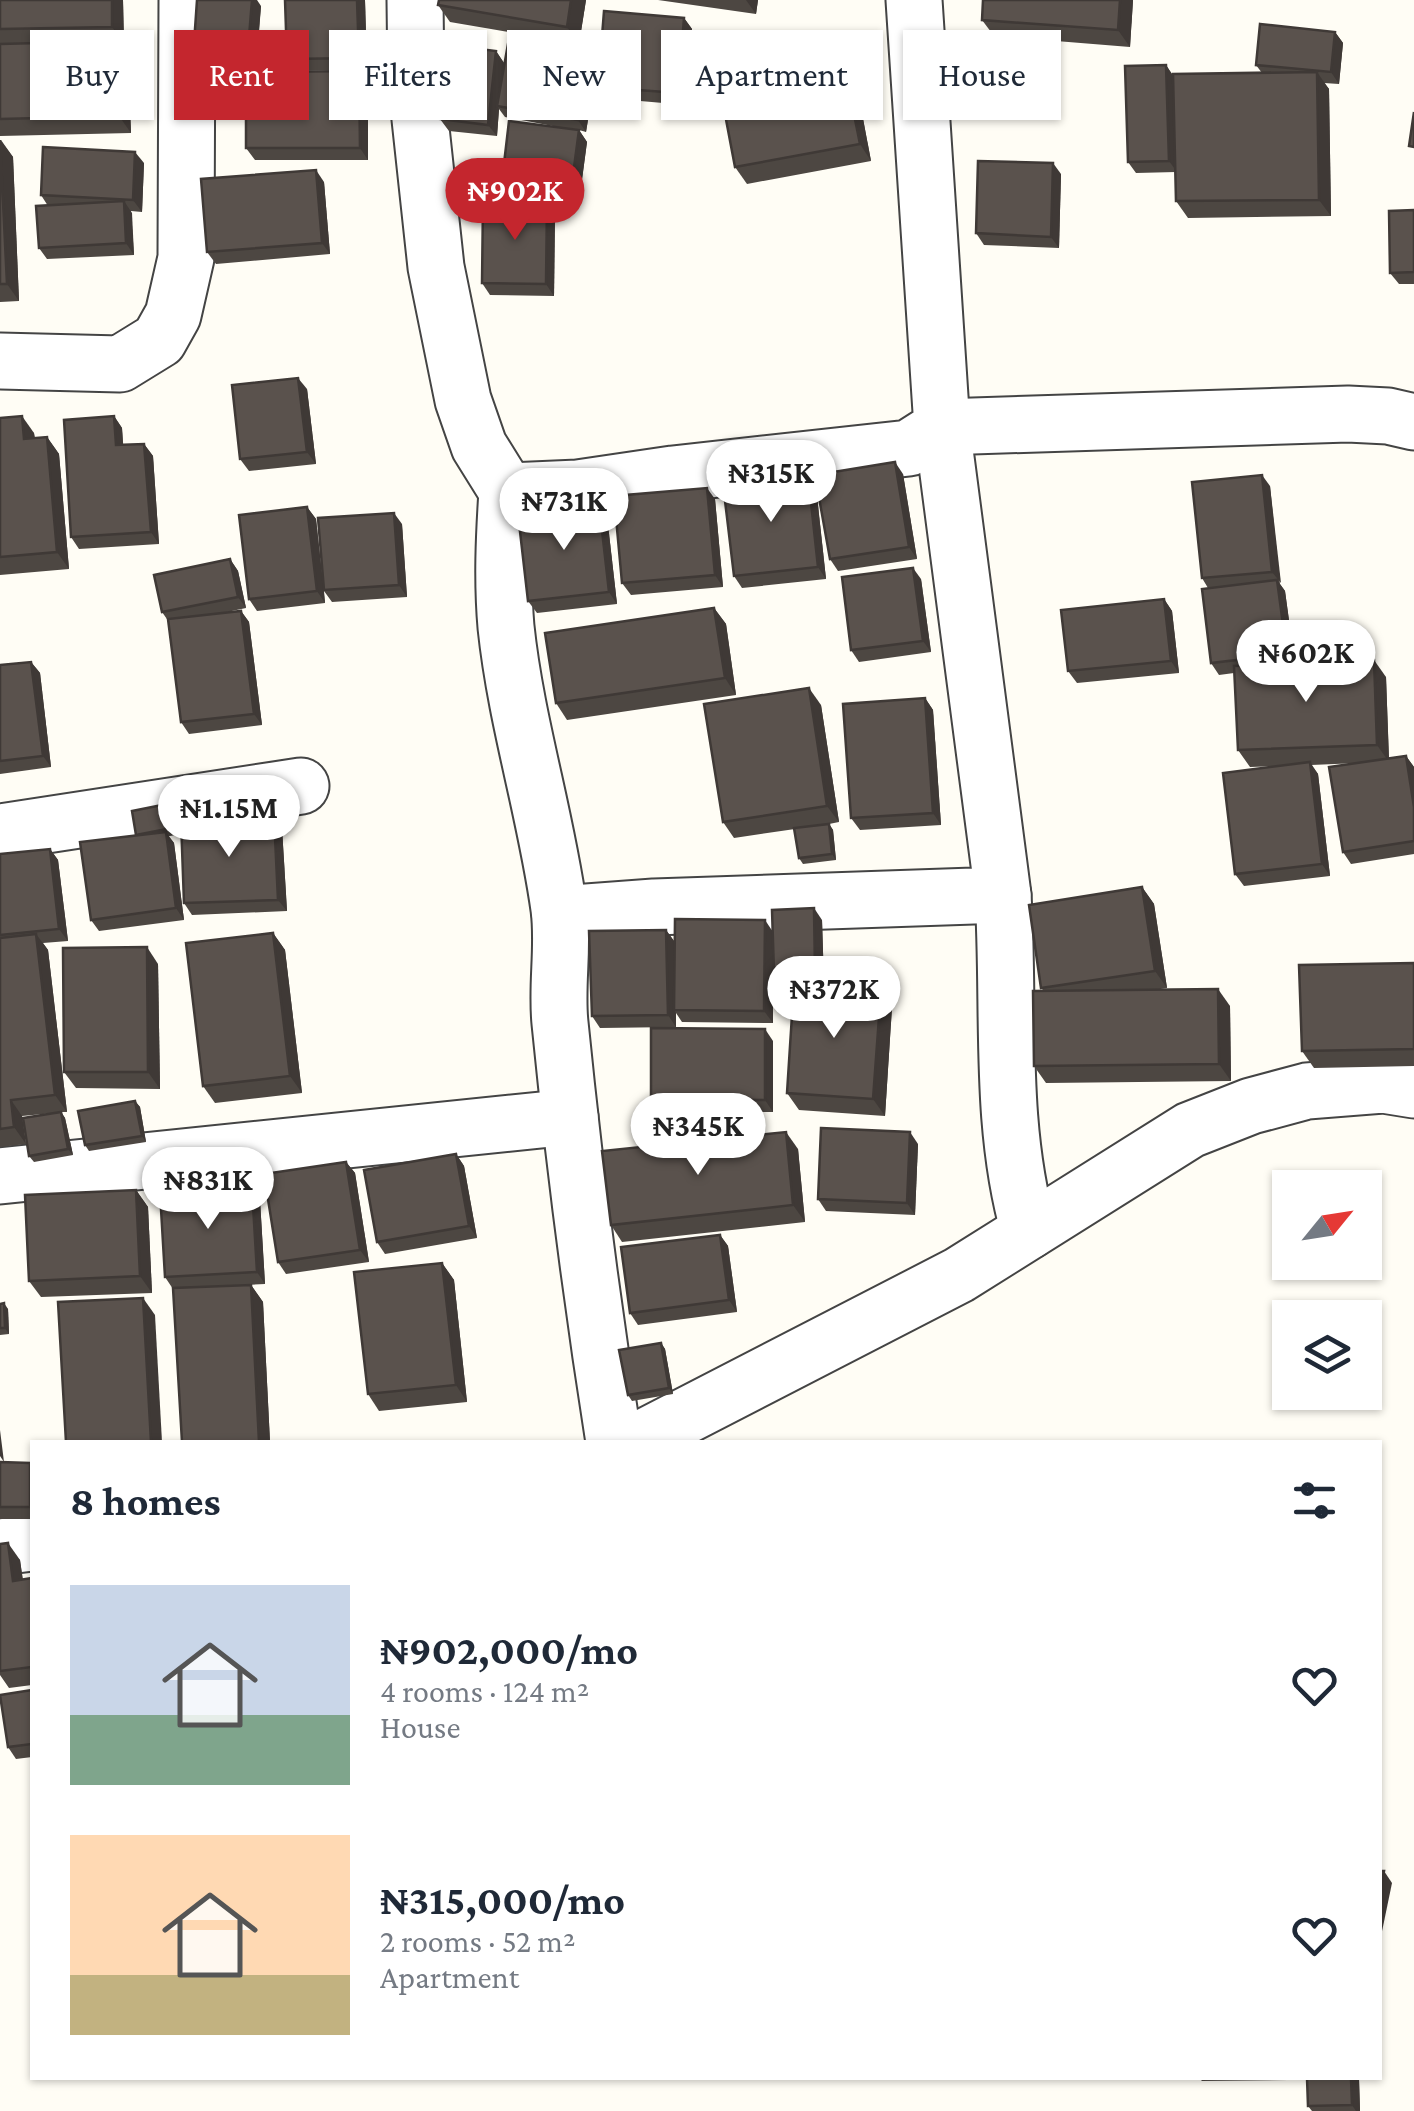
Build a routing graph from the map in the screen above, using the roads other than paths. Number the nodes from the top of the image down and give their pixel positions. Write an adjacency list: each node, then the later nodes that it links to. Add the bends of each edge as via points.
1 (188, 0): 4 (street, via 186,258 160,340 120,364)
2 (415, 0): 7 (street, via 416,82 436,267 463,400)
3 (914, 0): 6 (street)
4 (0, 361)
5 (1414, 422): 6 (street, via 1348,414)
6 (942, 427): 7 (street, via 908,448); 10 (street)
7 (507, 491): 11 (street, via 506,628)
8 (302, 786): 9 (street)
9 (0, 832)
10 (1003, 895): 11 (street); 15 (street, via 1012,1151)
11 (560, 914): 13 (street, via 559,1017)
12 (1414, 1090): 15 (street, via 1383,1084 1308,1090 1223,1116)
13 (570, 1117): 14 (street); 16 (street)
14 (0, 1176)
15 (1029, 1231): 17 (street, via 958,1276)
16 (614, 1440)
17 (639, 1440)
18 (30, 1543): 19 (street)
19 (0, 1547)

